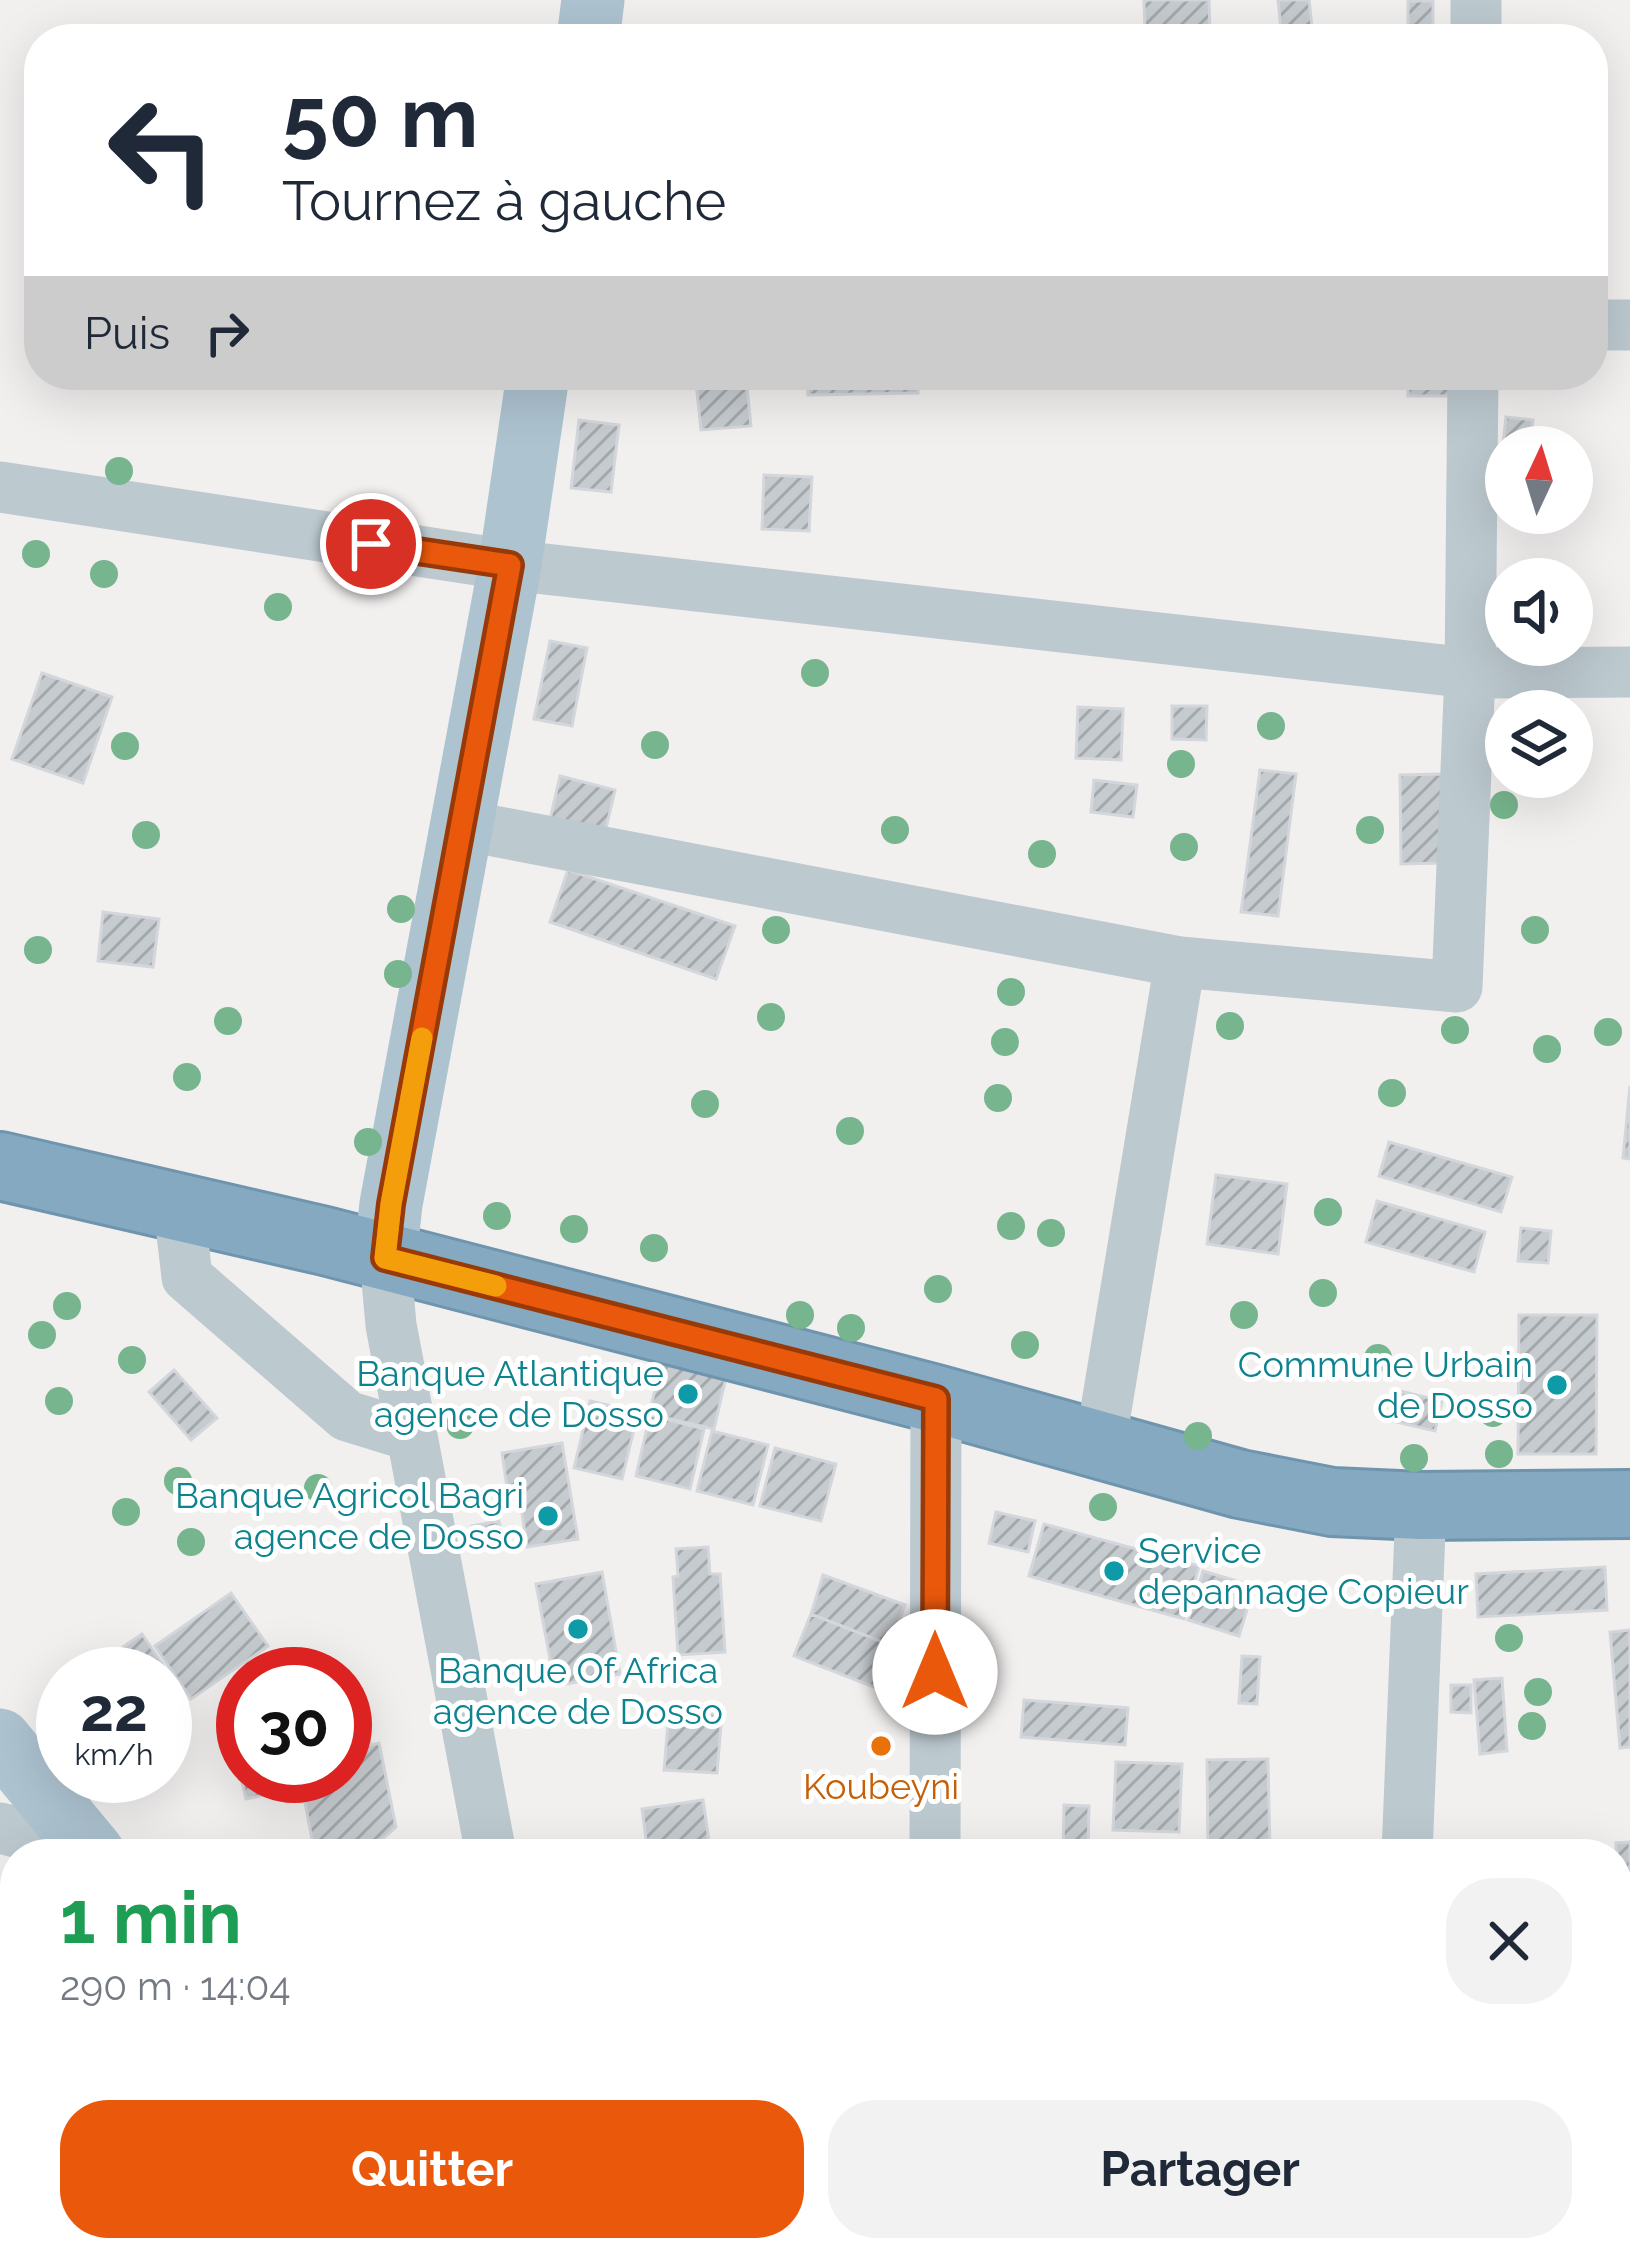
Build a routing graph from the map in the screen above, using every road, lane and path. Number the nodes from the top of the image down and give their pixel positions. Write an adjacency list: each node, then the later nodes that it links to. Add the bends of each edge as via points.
1 (536, 390): 4 (main road)
2 (1473, 390): 6 (street)
3 (0, 487): 4 (street)
4 (510, 565): 6 (street); 7 (main road)
5 (1630, 672): 6 (street)
6 (1470, 673): 8 (street, via 1457,987)
7 (461, 825): 8 (street); 11 (main road)
8 (1180, 962): 14 (street)
9 (0, 1166): 10 (highway)
10 (179, 1207): 11 (highway); 13 (street, via 187,1277 347,1416)
11 (385, 1258): 12 (highway); 13 (street)
12 (936, 1399): 14 (highway); 22 (street)
13 (412, 1436): 21 (street)
14 (1100, 1446): 16 (highway, via 1332,1502)
15 (1630, 1504): 16 (highway)
16 (1421, 1506): 23 (street)
17 (0, 1740): 20 (main road)
18 (0, 1828): 19 (street)
19 (41, 1839)
20 (81, 1839)
21 (488, 1839)
22 (935, 1839)
23 (1408, 1839)

